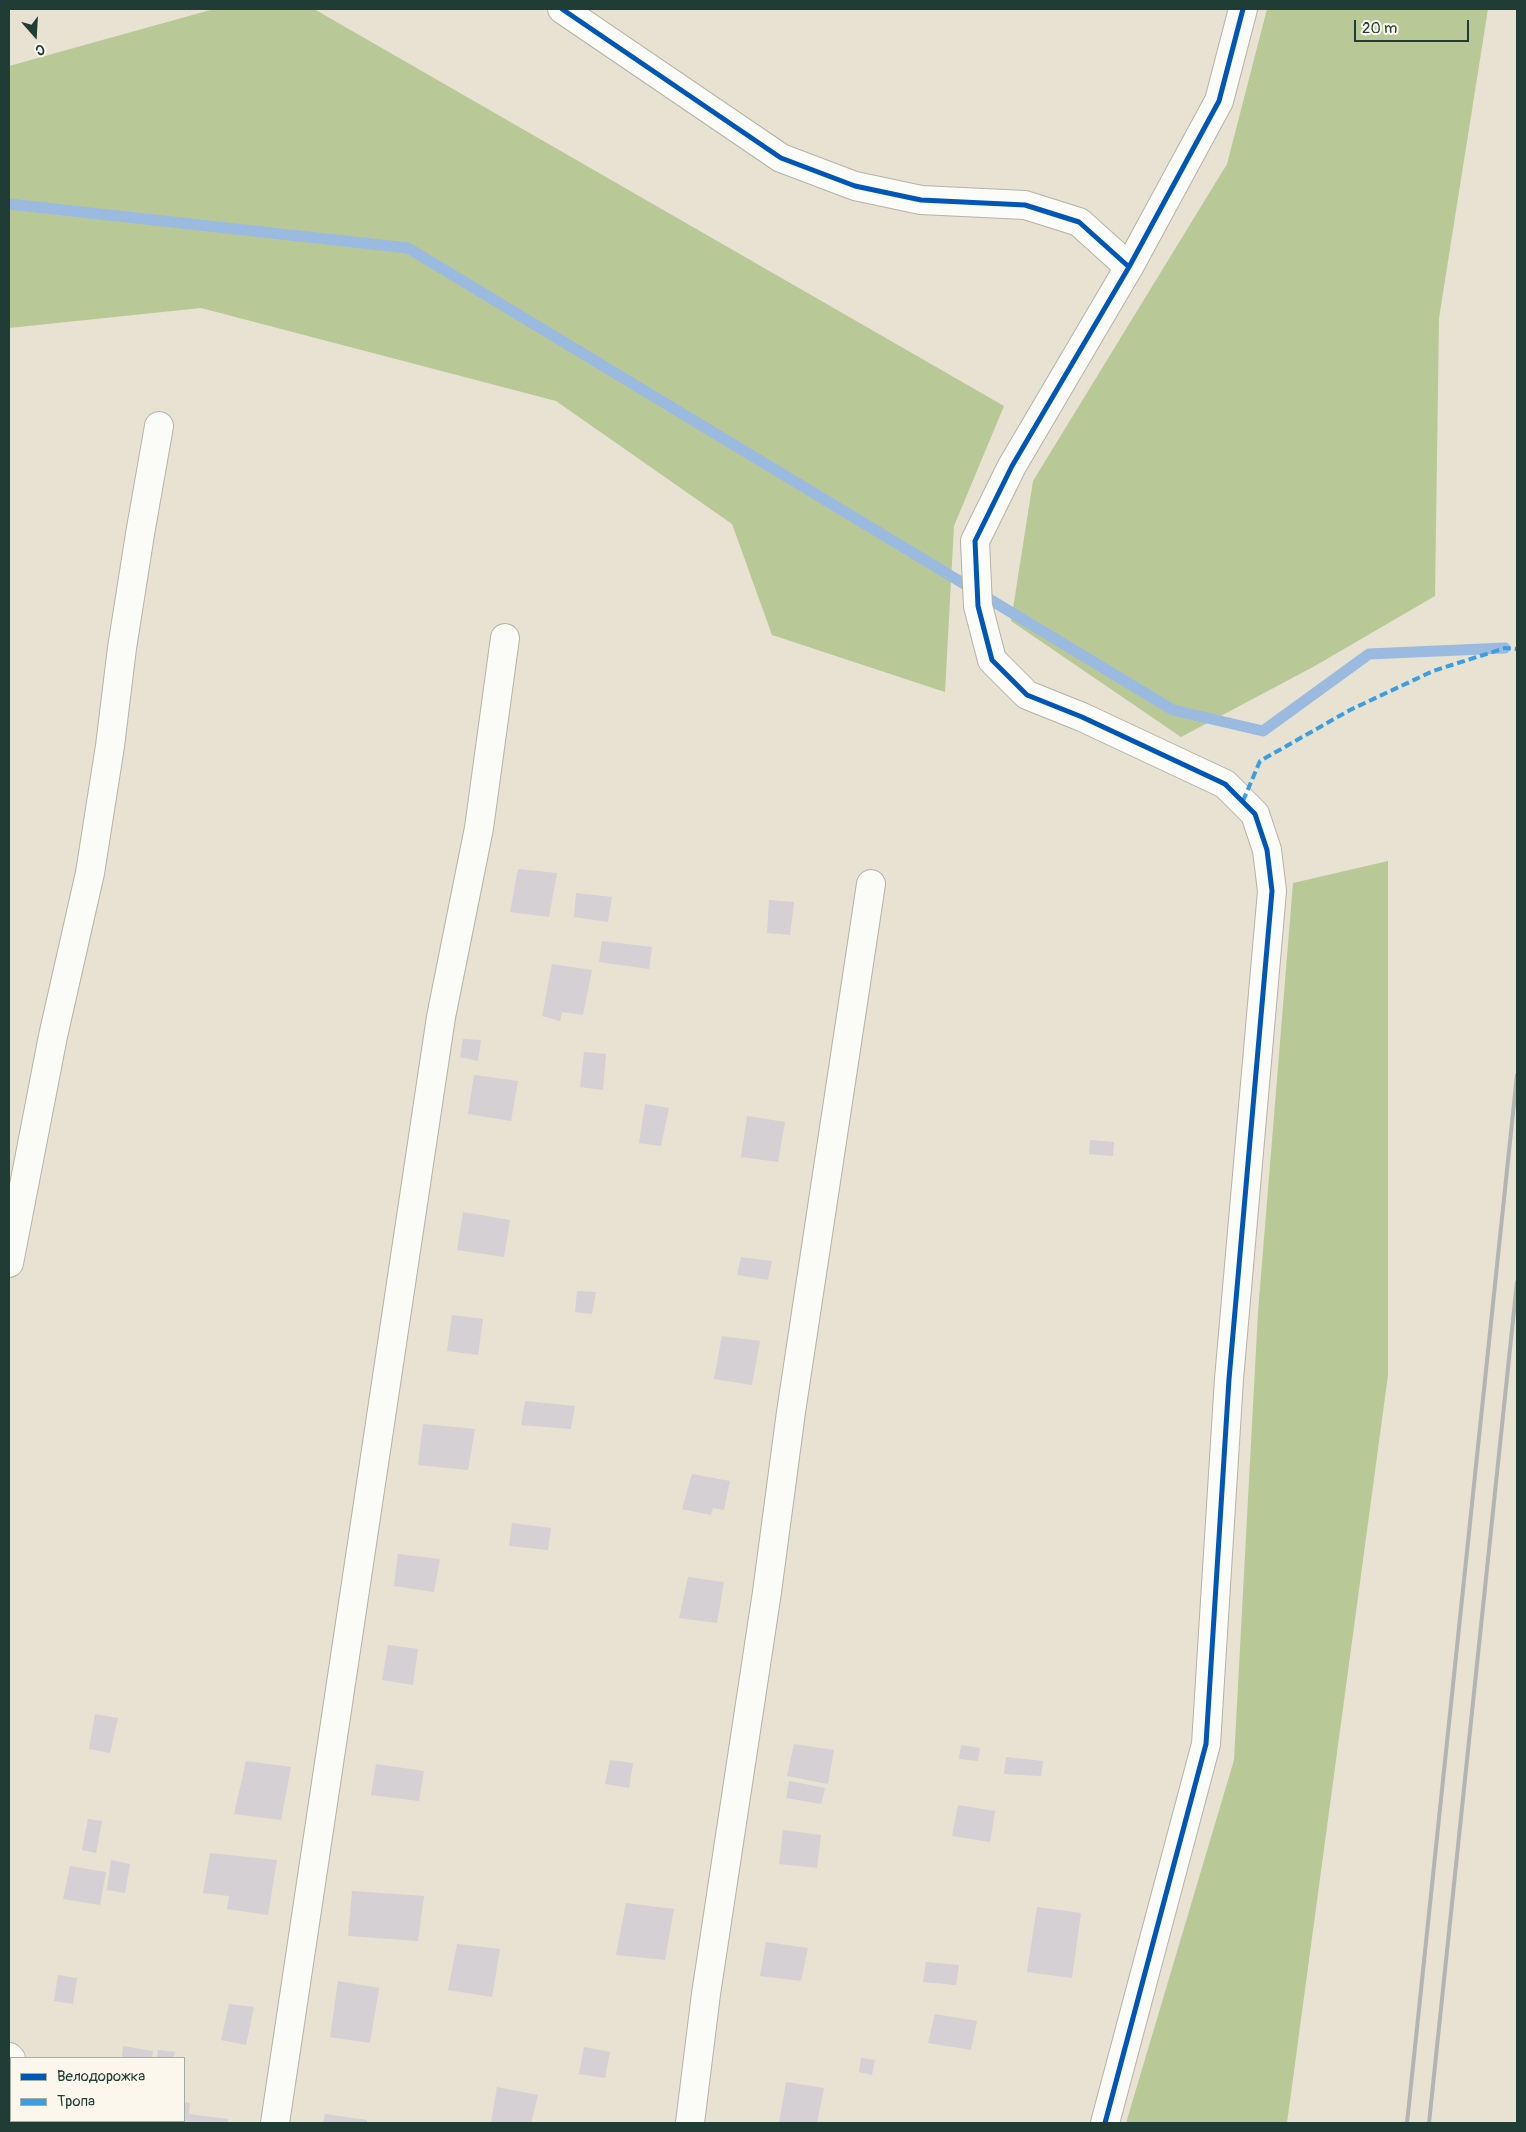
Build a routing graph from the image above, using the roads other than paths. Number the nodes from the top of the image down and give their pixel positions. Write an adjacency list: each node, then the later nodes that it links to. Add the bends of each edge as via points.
1 (562, 9): 3 (street, via 781,158 855,186 921,200 1025,205 1079,222)
2 (1243, 9): 3 (street, via 1219,101)
3 (1129, 267): 10 (street, via 1012,466 975,541 978,606 992,660 1027,695 1225,784 1255,814 1267,850 1272,891 1229,1378 1206,1744)
4 (159, 426): 7 (street, via 122,648 90,874 53,1036)
5 (505, 638): 8 (street, via 479,828 442,1017)
6 (870, 884): 9 (street, via 714,1937)
7 (9, 1263)
8 (275, 2123)
9 (690, 2123)
10 (1105, 2123)

